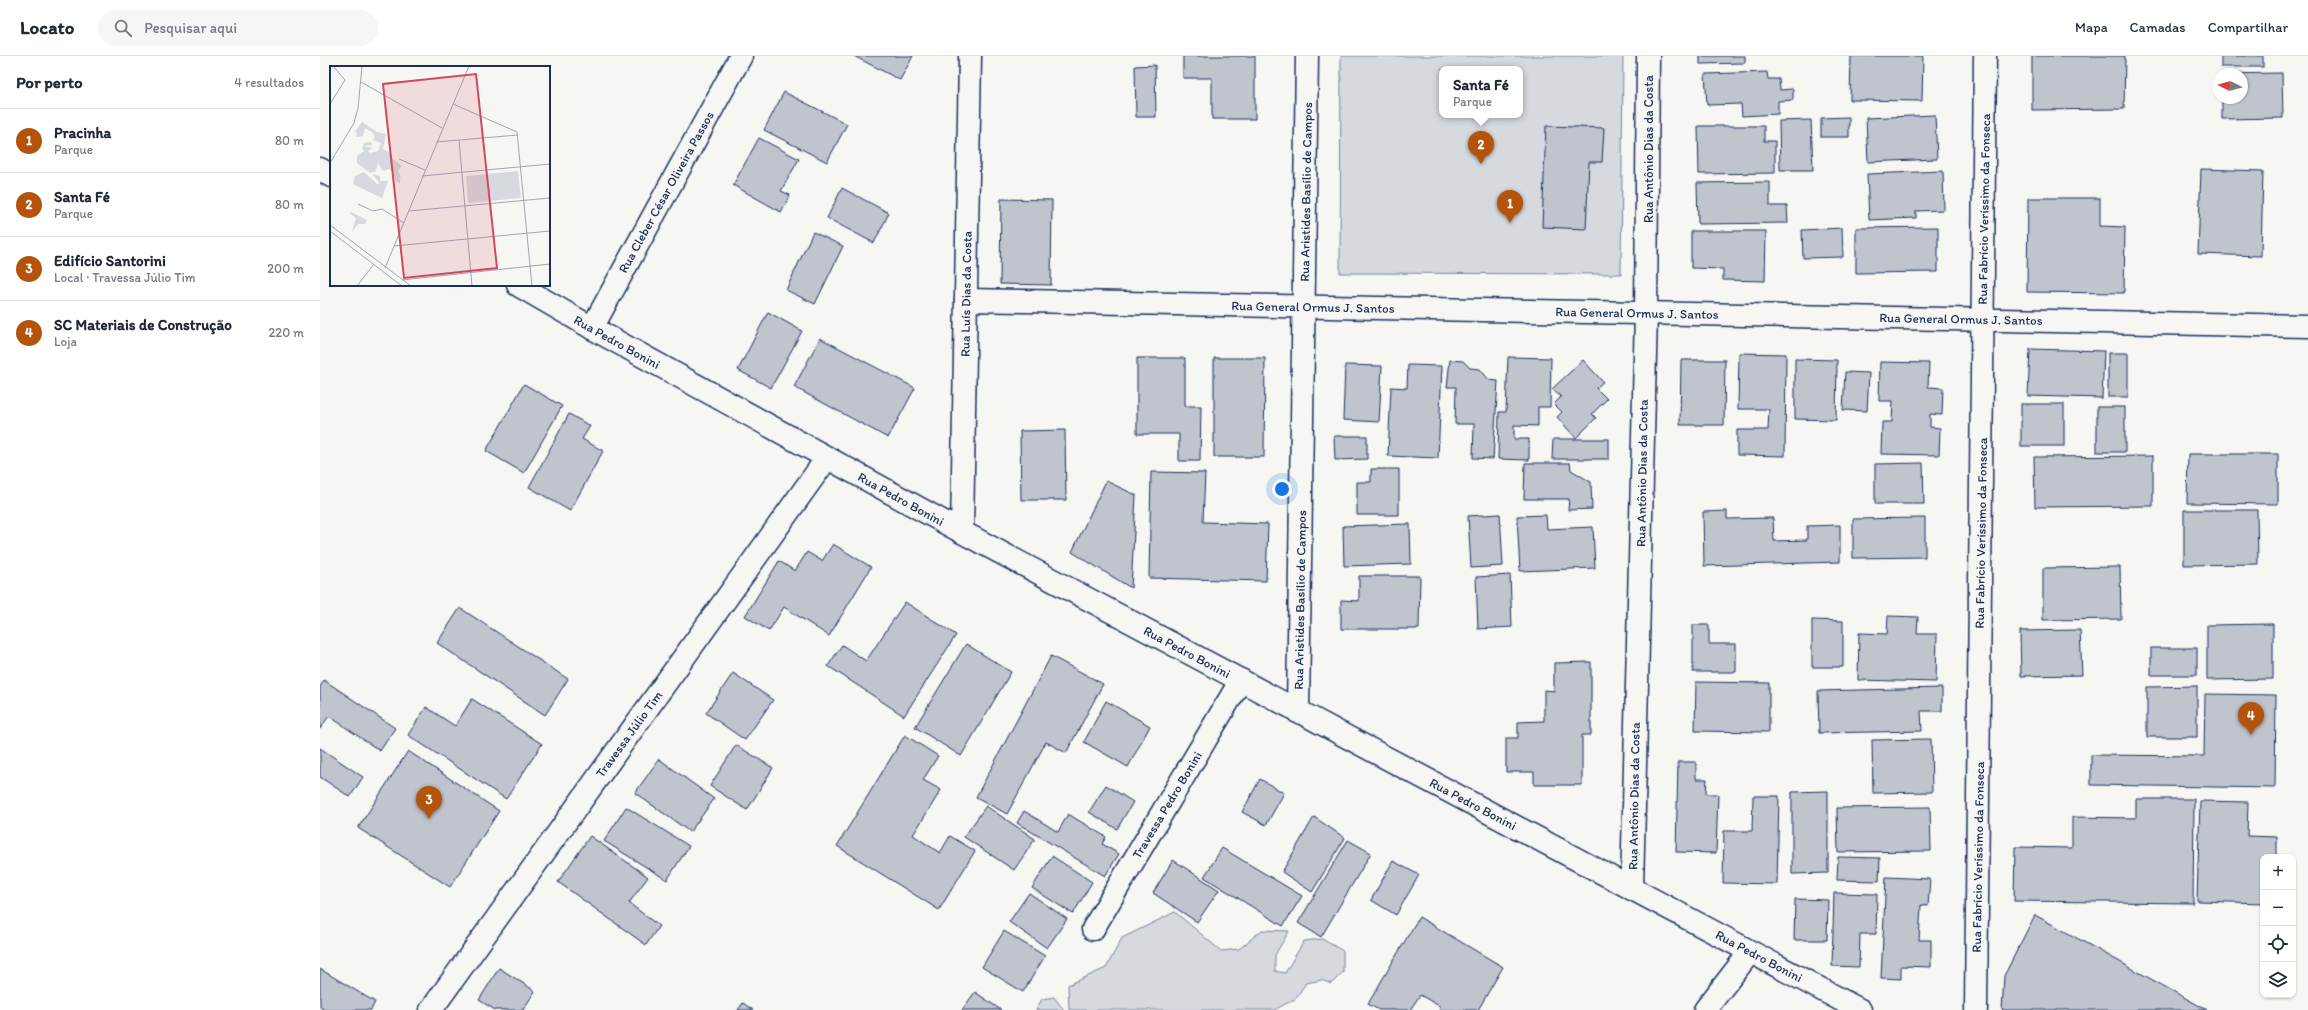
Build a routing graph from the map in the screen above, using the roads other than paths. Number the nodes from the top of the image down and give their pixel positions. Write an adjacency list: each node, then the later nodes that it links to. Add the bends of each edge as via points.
1 (741, 56): 14 (street, Rua Cleber César Oliveira Passos)
2 (970, 56): 9 (street, Rua Luís Dias da Costa)
3 (1307, 56): 10 (street, Rua Aristides Basílio de Campos)
4 (1648, 56): 11 (street, Rua Antônio Dias da Costa)
5 (1985, 56): 12 (street, Rua Fabrício Veríssimo da Fonseca)
6 (320, 169): 7 (street)
7 (330, 175)
8 (520, 286): 14 (street, Rua Pedro Bonini)
9 (966, 300): 10 (street, Rua General Ormus J. Santos); 16 (street, Rua Luís Dias da Costa)
10 (1304, 307): 11 (street, Rua General Ormus J. Santos); 18 (street, Rua Aristides Basílio de Campos)
11 (1646, 313): 12 (street, Rua General Ormus J. Santos); 19 (street, Rua Antônio Dias da Costa)
12 (1982, 320): 13 (street, Rua General Ormus J. Santos); 25 (street, Rua Fabrício Veríssimo da Fonseca)
13 (2308, 326)
14 (592, 328): 15 (street, Rua Pedro Bonini)
15 (827, 458): 16 (street, Rua Pedro Bonini); 22 (street, Travessa Júlio Tim)
16 (962, 532): 17 (street, Rua Pedro Bonini)
17 (1241, 680): 18 (street, Rua Pedro Bonini); 20 (street, Travessa Pedro Bonini)
18 (1298, 712): 19 (street, Rua Pedro Bonini)
19 (1632, 889): 21 (street, Rua Pedro Bonini)
20 (1092, 929)
21 (1750, 952): 23 (street); 24 (street, Rua Pedro Bonini)
22 (431, 1010)
23 (1705, 1010)
24 (1860, 1010)
25 (1976, 1010)

